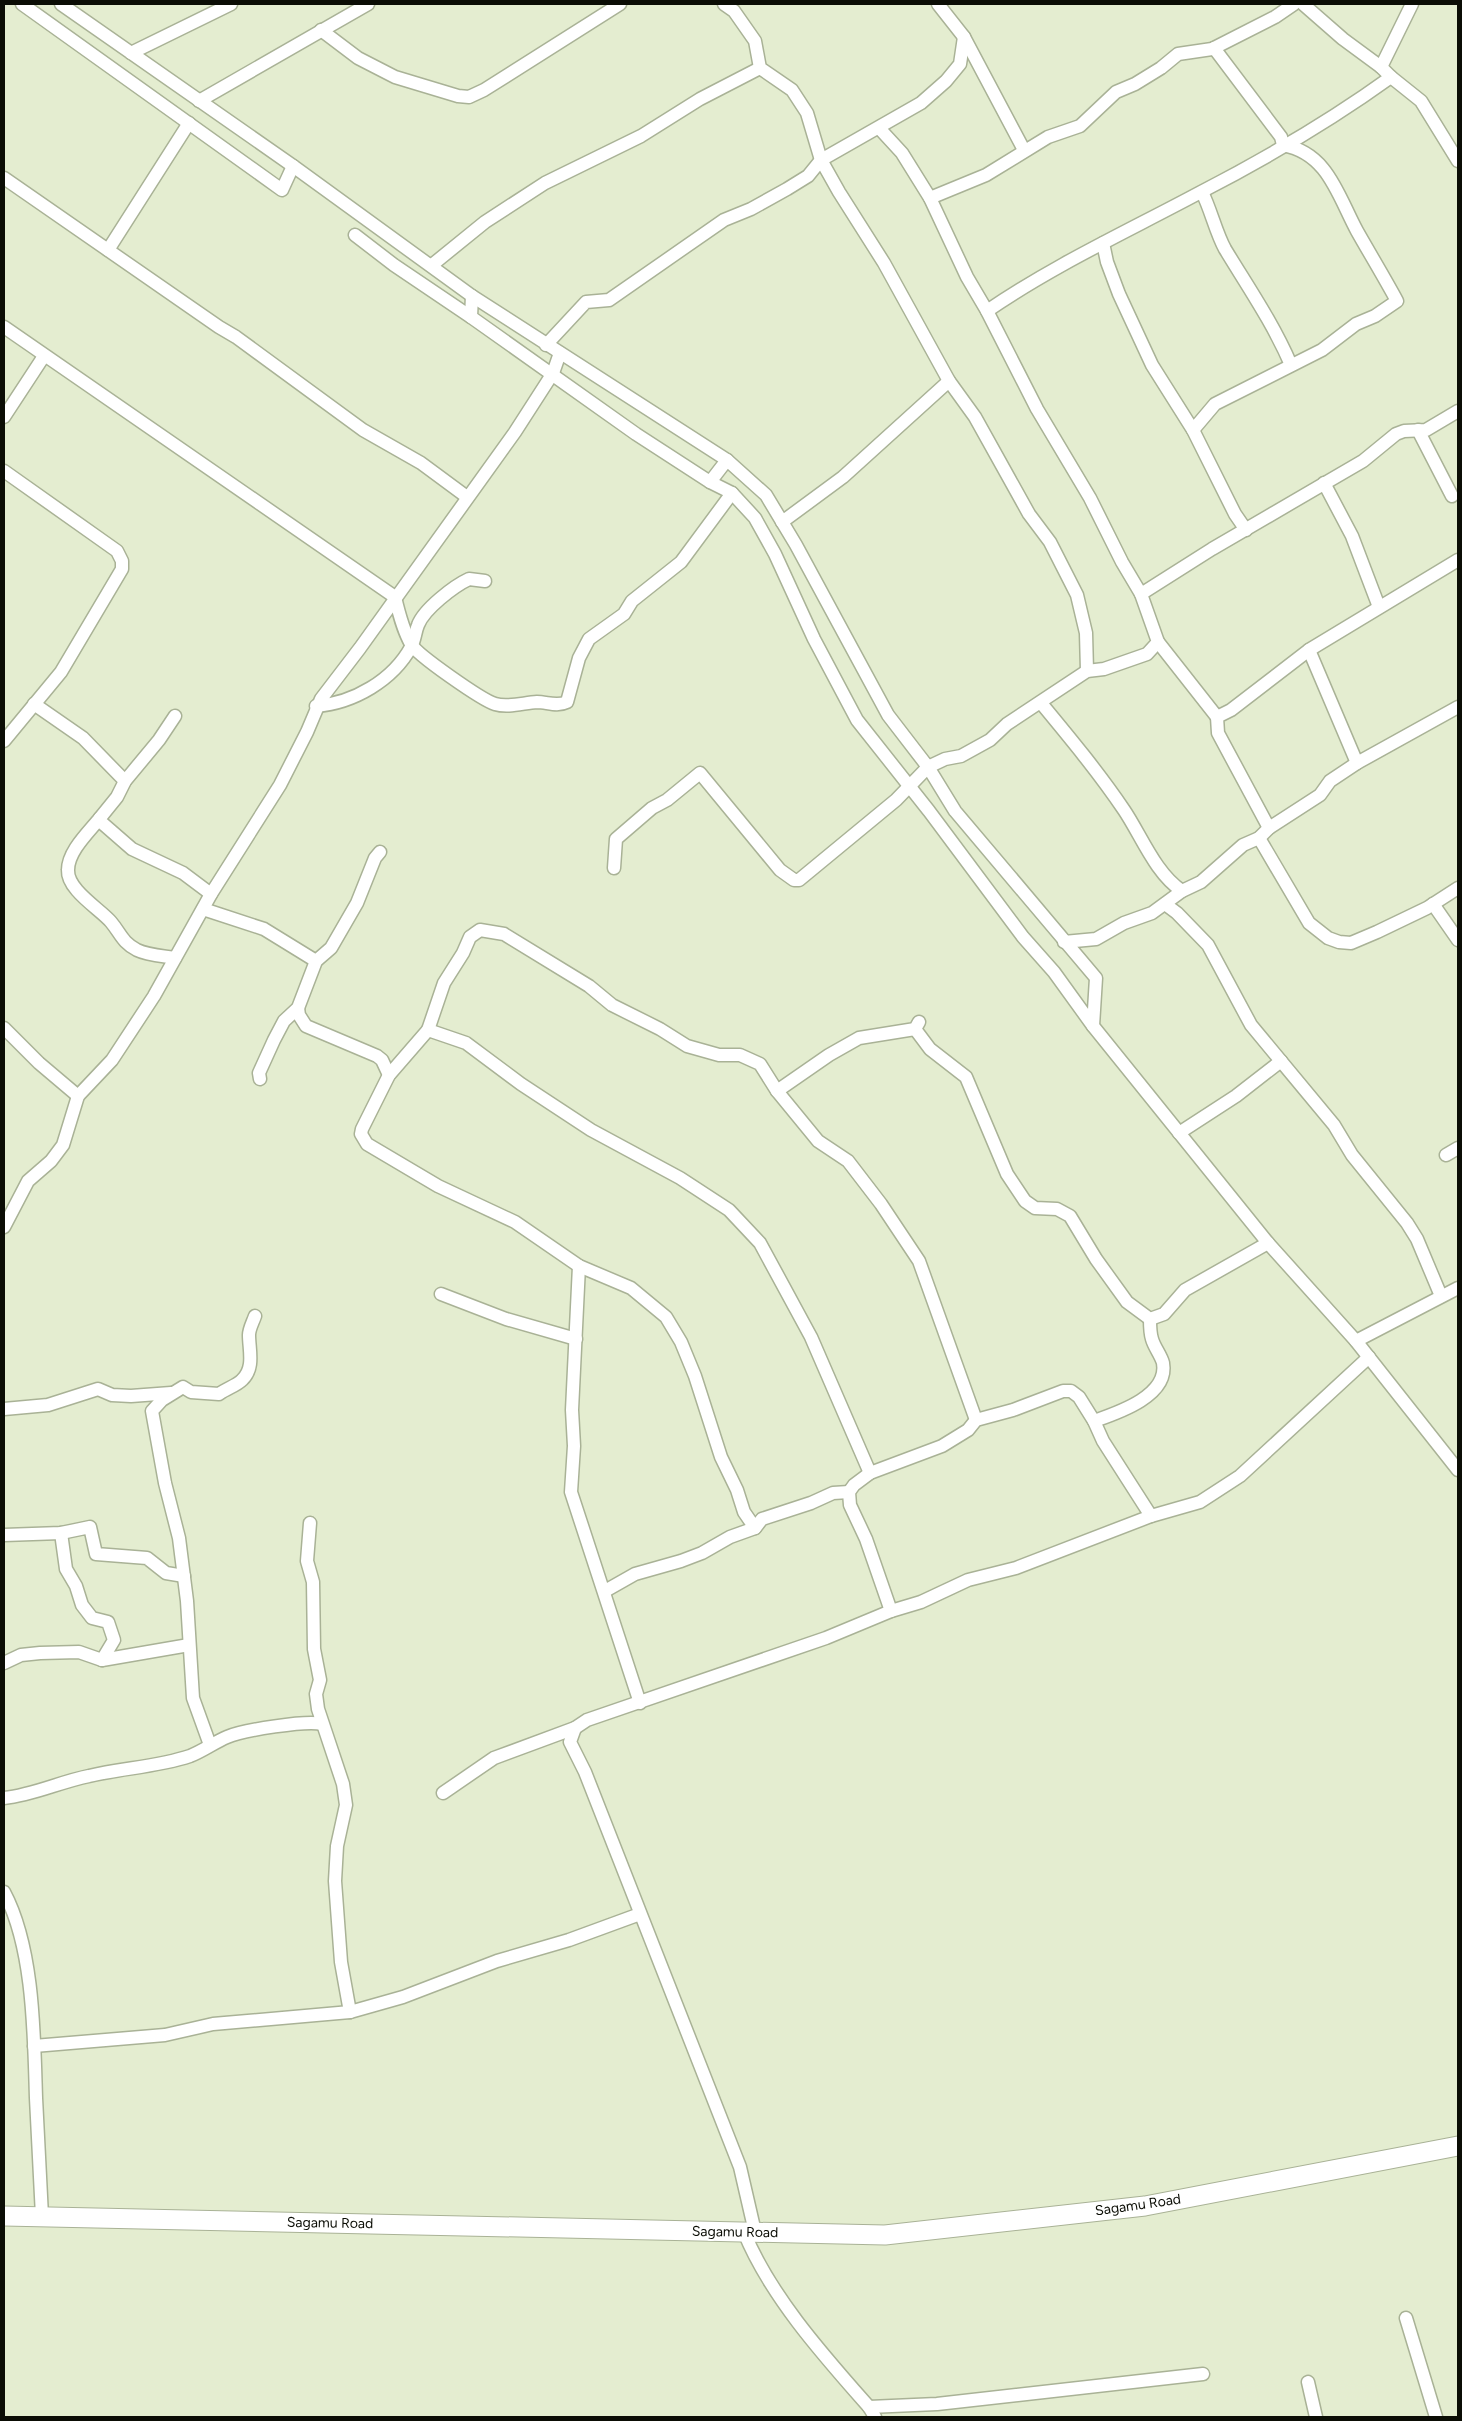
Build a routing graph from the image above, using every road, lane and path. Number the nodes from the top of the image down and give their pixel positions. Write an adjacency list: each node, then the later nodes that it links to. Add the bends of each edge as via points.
1 (22, 4): 19 (street)
2 (61, 4): 14 (street)
3 (230, 4): 14 (street)
4 (368, 4): 11 (street)
5 (620, 4): 11 (street, via 469,97 395,77 358,58)
6 (724, 4): 16 (street, via 734,12 755,41)
7 (938, 4): 12 (street)
8 (1294, 4): 13 (street)
9 (1303, 4): 15 (street)
10 (1412, 4): 15 (street)
11 (321, 30): 18 (street)
12 (964, 37): 20 (street, via 960,64 946,81 921,103); 23 (street)
13 (1214, 48): 22 (street, via 1281,137); 23 (street, via 1178,54 1135,84 1116,92 1080,126)
14 (131, 53): 18 (street)
15 (1381, 67): 17 (street)
16 (760, 68): 25 (street, via 792,90 807,113); 34 (street, via 700,99 641,136 545,183 485,222)
17 (1391, 78): 21 (street); 26 (street, via 1421,101)
18 (199, 101): 27 (street)
19 (189, 123): 27 (street, via 282,190); 33 (street)
20 (880, 128): 25 (street); 30 (street, via 902,154)
21 (1302, 135): 22 (street); 24 (street)
22 (1283, 146): 24 (street); 29 (street)
23 (1024, 150): 30 (street, via 986,175)
24 (1306, 153): 42 (street, via 1324,171 1340,195 1397,301 1356,324 1322,350)
25 (821, 160): 39 (street, via 808,176 751,209 724,220 608,300 586,302); 44 (street, via 884,263)
26 (1458, 161)
27 (293, 166): 34 (street)
28 (4, 178): 33 (street)
29 (1202, 192): 32 (street); 42 (street, via 1224,248 1276,332)
30 (930, 198): 36 (street, via 967,277)
31 (354, 235): 37 (street)
32 (1103, 243): 36 (street); 47 (street, via 1115,284 1152,365)
33 (108, 250): 55 (street, via 236,337 363,430 421,463)
34 (432, 265): 35 (street)
35 (472, 296): 37 (street); 39 (street)
36 (987, 311): 60 (street, via 1037,409 1090,498)
37 (471, 317): 43 (street)
38 (4, 327): 41 (street)
39 (546, 346): 40 (street)
40 (560, 353): 43 (street); 49 (street)
41 (44, 356): 46 (street); 61 (street)
42 (1290, 365): 47 (street, via 1216,404)
43 (553, 373): 51 (street, via 636,434); 55 (street)
44 (949, 381): 56 (street, via 843,477); 66 (street, via 975,417 1071,582 1086,633)
45 (1458, 410): 48 (street, via 1426,430)
46 (4, 416)
47 (1193, 430): 57 (street)
48 (1418, 430): 52 (street, via 1396,434 1363,461); 54 (street)
49 (727, 460): 51 (street); 56 (street, via 761,489)
50 (4, 471): 68 (street, via 107,543 117,551 122,561 122,569 61,672)
51 (710, 482): 53 (street)
52 (1324, 483): 57 (street); 62 (street, via 1352,536)
53 (732, 493): 64 (street, via 681,562 632,601 624,614 589,639 579,658 567,702 496,704 472,692); 77 (street, via 755,518 767,539 857,720)
54 (1452, 496)
55 (467, 497): 61 (street)
56 (782, 522): 75 (street, via 888,715)
57 (1246, 530): 60 (street)
58 (1458, 560): 62 (street)
59 (485, 581): 64 (street, via 469,579 435,604 418,623)
60 (1141, 594): 63 (street)
61 (395, 598): 64 (street); 69 (street)
62 (1379, 607): 65 (street)
63 (1158, 642): 66 (street, via 1147,654 1104,669); 72 (street)
64 (412, 646): 69 (street, via 384,680 332,705)
65 (1309, 650): 72 (street, via 1231,710); 74 (street)
66 (1087, 671): 67 (street)
67 (1041, 703): 75 (street, via 1007,724 990,740 961,756); 84 (street, via 1124,810 1156,862)
68 (34, 704): 73 (street); 76 (street, via 83,738)
69 (316, 706): 85 (street, via 307,732 280,784)
70 (1458, 707): 74 (street)
71 (175, 716): 76 (street)
72 (1217, 717): 79 (street, via 1218,733)
73 (4, 741)
74 (1357, 763): 79 (street, via 1330,781 1320,795)
75 (928, 767): 77 (street); 90 (street, via 955,811)
76 (125, 781): 78 (street)
77 (908, 786): 82 (street, via 797,881 780,870 700,774 616,839); 94 (street)
78 (100, 818): 85 (street, via 104,826 132,849 183,873); 91 (street, via 74,851 68,876 85,900 112,923 126,943 139,951)
79 (1269, 828): 80 (street)
80 (1258, 838): 84 (street, via 1243,845 1201,882); 87 (street, via 1309,923 1328,938 1352,943)
81 (380, 852): 92 (street, via 331,948)
82 (614, 868)
83 (1458, 888): 87 (street)
84 (1182, 891): 86 (street)
85 (211, 894): 88 (street)
86 (1165, 904): 90 (street, via 1096,939); 97 (street, via 1208,946 1251,1025)
87 (1433, 904): 89 (street)
88 (203, 909): 91 (street); 92 (street, via 260,927)
89 (1458, 940)
90 (1064, 942): 94 (street, via 1096,978)
91 (175, 958): 101 (street, via 112,1060)
92 (316, 961): 93 (street)
93 (298, 1008): 98 (street, via 306,1026 377,1056); 99 (street, via 284,1021 259,1073)
94 (1093, 1026): 102 (street)
95 (4, 1028): 101 (street)
96 (428, 1030): 98 (street); 100 (street, via 444,983 459,962 470,937 480,930 496,931 571,974 612,1005 688,1046 718,1055 740,1055 760,1064); 121 (street, via 466,1043 591,1130 680,1178 729,1210 760,1243 812,1337)
97 (1281, 1061): 102 (street, via 1236,1096); 110 (street, via 1334,1125 1352,1155 1407,1223)
98 (389, 1075): 107 (street, via 362,1129 361,1134 367,1144 438,1186 515,1222)
99 (260, 1079)
100 (777, 1091): 112 (street, via 859,1038 917,1025 930,1049 966,1077 1007,1174 1025,1201 1036,1208 1057,1209 1070,1216 1127,1302); 118 (street, via 818,1141 848,1161 919,1261)
101 (78, 1096): 105 (street, via 62,1144 51,1161 28,1181)
102 (1179, 1133): 106 (street)
103 (1458, 1148): 104 (street)
104 (1446, 1155)
105 (4, 1227)
106 (1268, 1243): 112 (street, via 1185,1290 1164,1314); 114 (street)
107 (579, 1266): 113 (street); 125 (street, via 630,1288 666,1317 681,1342 721,1456 744,1512)
108 (1458, 1288): 110 (street)
109 (441, 1294): 113 (street, via 506,1319)
110 (1441, 1296): 114 (street)
111 (255, 1316): 116 (street, via 249,1333 252,1357 244,1378 219,1394 191,1392 183,1387)
112 (1150, 1319): 119 (street, via 1151,1337 1163,1364 1161,1380 1148,1395 1128,1408)
113 (576, 1339): 129 (street, via 571,1492)
114 (1356, 1341): 115 (street)
115 (1369, 1357): 120 (street); 123 (street, via 1240,1476 1200,1502)
116 (171, 1393): 117 (street, via 112,1395 98,1389 48,1405); 128 (street, via 152,1411 165,1483 180,1538)
117 (4, 1409)
118 (976, 1420): 119 (street, via 1071,1391 1079,1397); 121 (street, via 968,1430 942,1446)
119 (1094, 1421): 123 (street, via 1103,1441)
120 (1458, 1470)
121 (870, 1473): 122 (street)
122 (849, 1492): 125 (street, via 834,1492 812,1503 762,1519); 130 (street, via 850,1505 869,1547)
123 (1151, 1516): 130 (street, via 1023,1566 968,1580 921,1602)
124 (310, 1523): 135 (street, via 307,1561 313,1582 314,1649 320,1680 316,1694)
125 (755, 1528): 129 (street, via 681,1561 636,1574)
126 (61, 1533): 127 (street); 128 (street, via 90,1527 96,1554 147,1558 166,1573); 132 (street, via 66,1569 82,1605 92,1618 108,1622 114,1640)
127 (4, 1536)
128 (184, 1576): 131 (street)
129 (605, 1591): 134 (street)
130 (891, 1611): 134 (street, via 826,1638)
131 (189, 1645): 132 (street); 137 (street, via 193,1698)
132 (102, 1660): 133 (street, via 79,1652 58,1651 21,1655)
133 (4, 1663)
134 (640, 1703): 136 (street, via 587,1720)
135 (322, 1724): 137 (street, via 242,1732); 142 (street, via 343,1784 346,1806 337,1846 335,1881 341,1962)
136 (575, 1728): 138 (street, via 494,1758); 141 (street, via 570,1742)
137 (210, 1745): 139 (street, via 191,1755 77,1778 45,1790)
138 (443, 1793)
139 (4, 1798)
140 (4, 1892): 143 (street, via 12,1908 27,1966)
141 (640, 1914): 142 (street, via 569,1940 497,1961 403,1997); 147 (street, via 740,2167)
142 (350, 2012): 143 (street, via 213,2024 165,2035)
143 (34, 2046): 146 (street)
144 (1458, 2146): 147 (highway, Sagamu Road, via 1145,2206 885,2235)
145 (4, 2216): 146 (highway, Sagamu Road)
146 (42, 2216): 147 (highway, Sagamu Road)
147 (749, 2232): 151 (street, via 754,2257 819,2352)
148 (1406, 2318): 153 (street)
149 (1203, 2374): 151 (street)
150 (1308, 2382): 152 (street)
151 (872, 2412)
152 (1316, 2417)
153 (1436, 2417)

